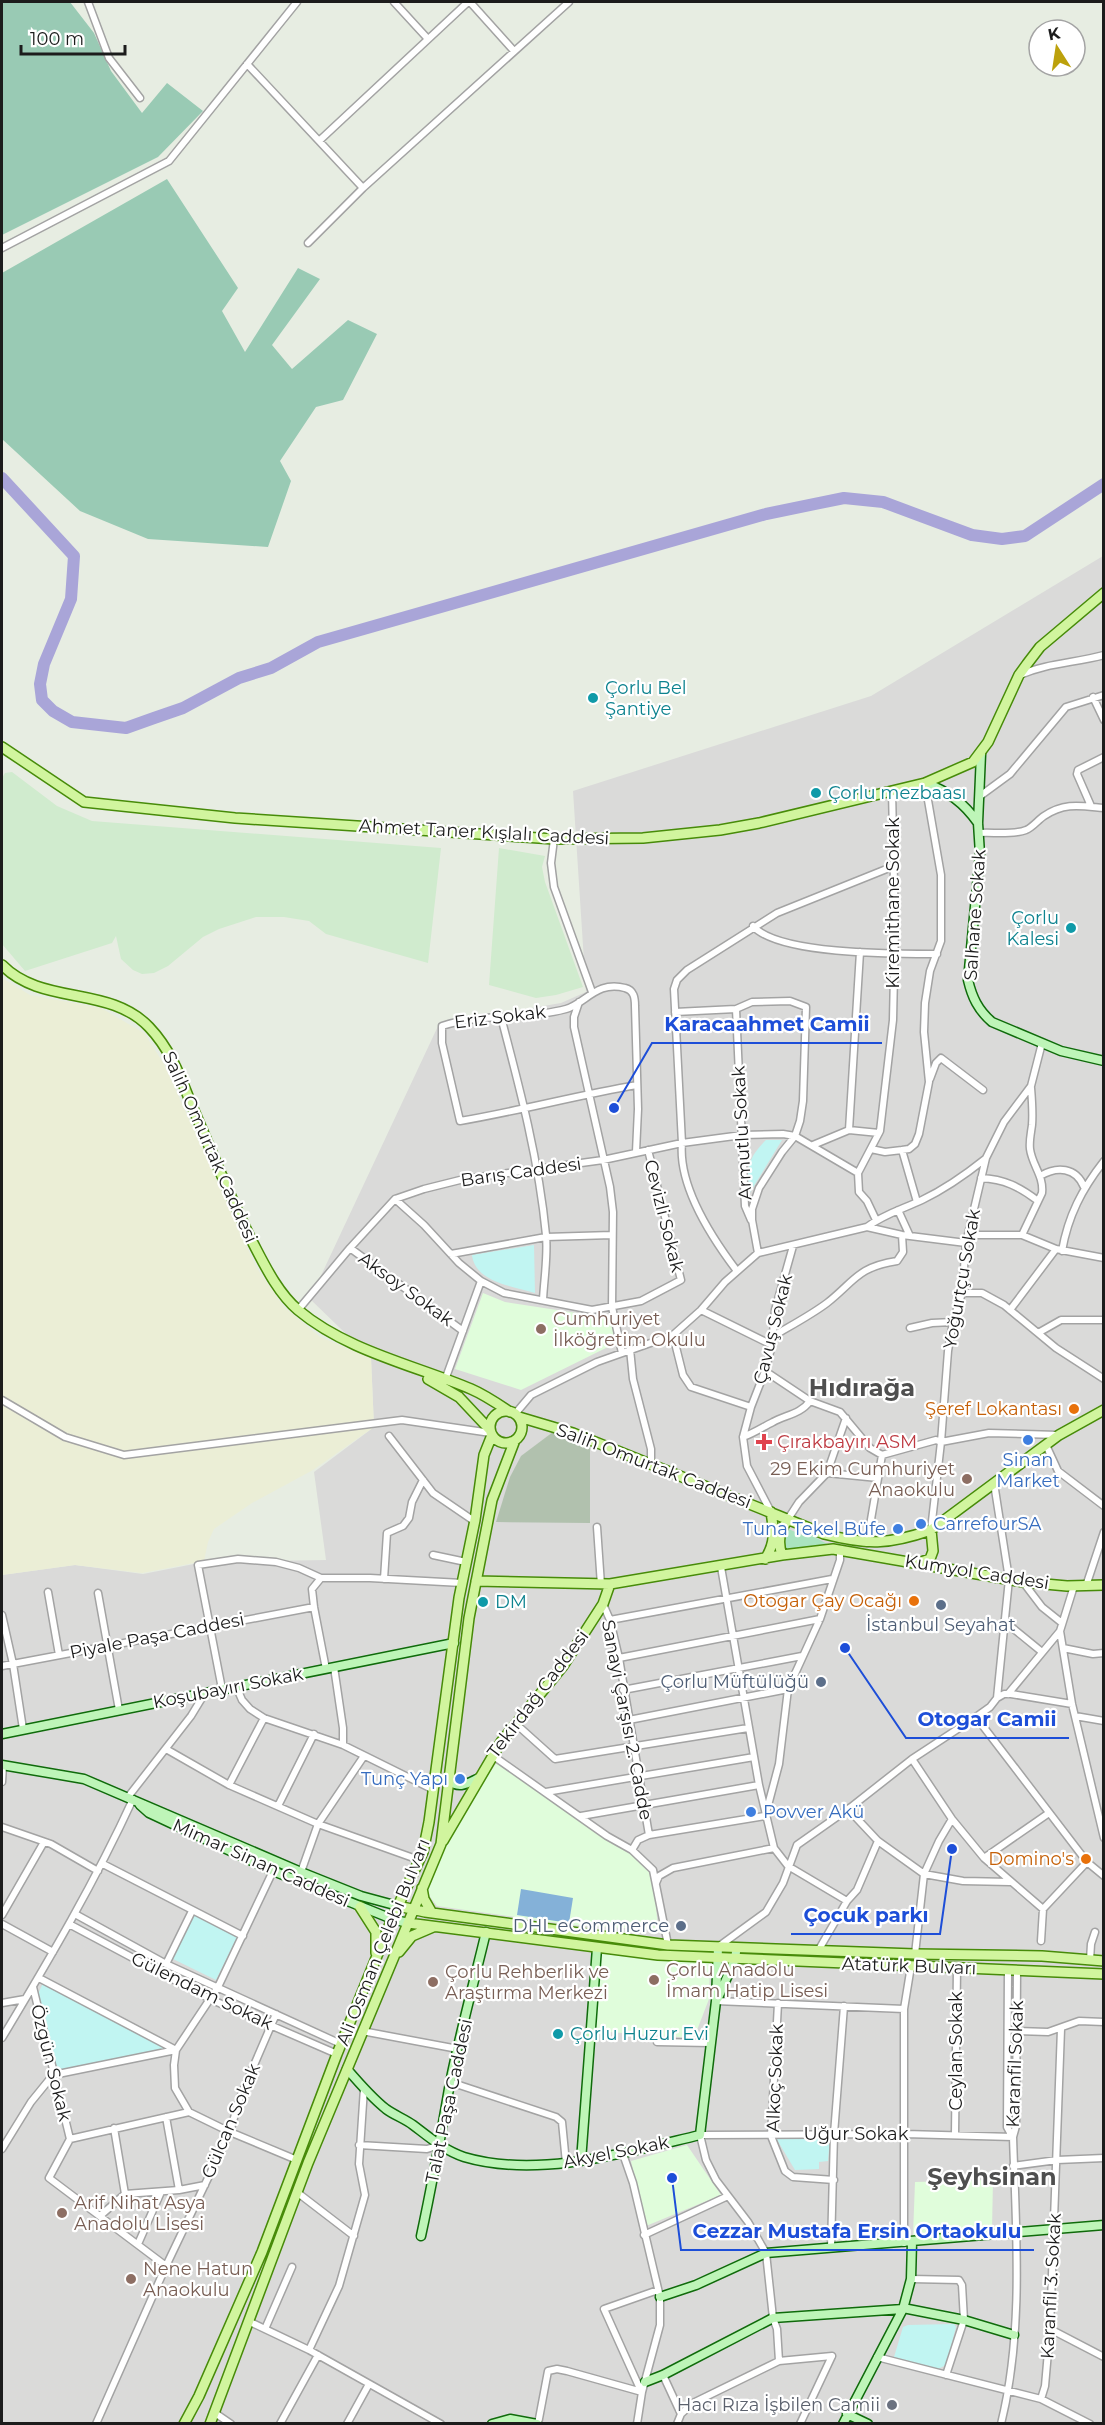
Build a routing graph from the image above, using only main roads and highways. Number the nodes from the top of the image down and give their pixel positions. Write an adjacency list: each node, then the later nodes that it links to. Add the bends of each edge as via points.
1 (1104, 593): 2 (main road, Ahmet Taner Kışlalı Caddesi, via 1040,647 1019,675 981,754 963,768 925,783 720,830 643,838 554,839 235,818 84,802)
2 (2, 747)
3 (2, 965): 4 (main road, Salih Omurtak Caddesi, via 32,986 122,1008 152,1030 174,1063 234,1205 285,1296 298,1310 345,1339)
4 (397, 1361): 6 (main road, Salih Omurtak Caddesi, via 472,1389); 7 (main road, via 454,1394)
5 (1104, 1410): 11 (main road, Salih Omurtak Caddesi, via 1059,1435)
6 (515, 1414): 7 (main road, via 505,1411 495,1415); 8 (main road, via 521,1432); 9 (main road, Salih Omurtak Caddesi, via 573,1432)
7 (491, 1433): 8 (main road, via 501,1442); 21 (main road, Ali Osman Çelebi Bulvarı, via 462,1582 429,1822 419,1860)
8 (515, 1440): 15 (main road, Ali Osman Çelebi Bulvarı, via 492,1500)
9 (771, 1512): 10 (main road, Salih Omurtak Caddesi); 13 (main road, via 774,1542)
10 (788, 1519): 11 (main road, Salih Omurtak Caddesi, via 824,1534 867,1544 906,1539); 12 (main road, via 780,1534)
11 (931, 1530): 14 (main road, via 930,1559)
12 (782, 1555): 13 (main road); 14 (main road, Kumyol Caddesi, via 837,1550)
13 (765, 1558): 16 (main road)
14 (911, 1562): 17 (main road, Kumyol Caddesi, via 1023,1582)
15 (476, 1581): 16 (main road); 18 (main road, Ali Osman Çelebi Bulvarı)
16 (605, 1584): 18 (main road, Tekirdağ Caddesi, via 603,1604 563,1666 491,1755)
17 (1104, 1585)
18 (441, 1844): 19 (main road, Ali Osman Çelebi Bulvarı)
19 (422, 1887): 22 (main road, Ali Osman Çelebi Bulvarı); 23 (main road)
20 (360, 1906): 26 (main road, via 376,1932)
21 (398, 1906): 22 (main road, Atatürk Bulvarı); 26 (main road, Ali Osman Çelebi Bulvarı)
22 (412, 1910): 23 (main road, Atatürk Bulvarı); 24 (main road, Ali Osman Çelebi Bulvarı)
23 (432, 1913): 28 (main road, Atatürk Bulvarı, via 668,1945)
24 (408, 1923): 25 (main road, Atatürk Bulvarı); 27 (main road, Ali Osman Çelebi Bulvarı)
25 (434, 1926): 27 (main road, via 412,1936); 29 (main road, Atatürk Bulvarı, via 658,1955)
26 (376, 1959): 30 (main road, Ali Osman Çelebi Bulvarı, via 262,2252)
27 (392, 1961): 31 (main road, Ali Osman Çelebi Bulvarı, via 361,2031)
28 (1104, 1961)
29 (1104, 1974)
30 (184, 2424)
31 (210, 2424)

